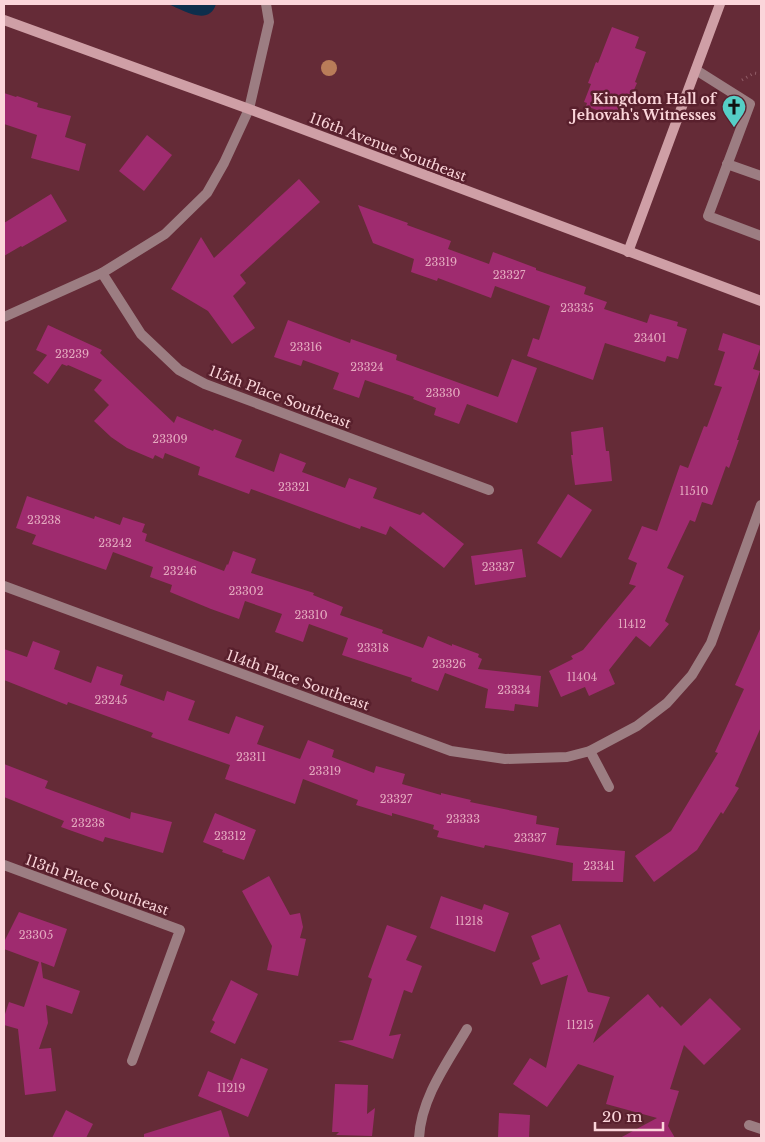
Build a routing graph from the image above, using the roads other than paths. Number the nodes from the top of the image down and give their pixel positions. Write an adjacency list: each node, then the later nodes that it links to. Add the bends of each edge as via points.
1 (266, 4): 5 (street, via 269,22)
2 (720, 4): 4 (main road)
3 (4, 20): 5 (main road, 116th Avenue Southeast)
4 (696, 70): 6 (street, via 750,104); 9 (main road)
5 (249, 109): 9 (main road, 116th Avenue Southeast); 10 (street, via 207,194 165,234)
6 (727, 164): 7 (street); 8 (street, via 708,216)
7 (761, 176)
8 (761, 236)
9 (628, 252): 11 (main road, 116th Avenue Southeast)
10 (102, 273): 12 (street); 13 (street, 115th Place Southeast, via 141,334 179,370 206,384)
11 (761, 301)
12 (4, 318)
13 (489, 490)
14 (761, 505): 16 (street, 114th Place Southeast, via 711,643 692,675 668,703 637,726)
15 (4, 586): 16 (street, 114th Place Southeast, via 451,751 505,759 567,756)
16 (590, 751): 17 (street)
17 (609, 787)
18 (4, 865): 20 (street, 113th Place Southeast, via 180,930)
19 (467, 1030): 23 (street, via 438,1077 420,1123)
20 (132, 1061)
21 (749, 1125): 22 (street)
22 (761, 1129)
23 (419, 1138)

